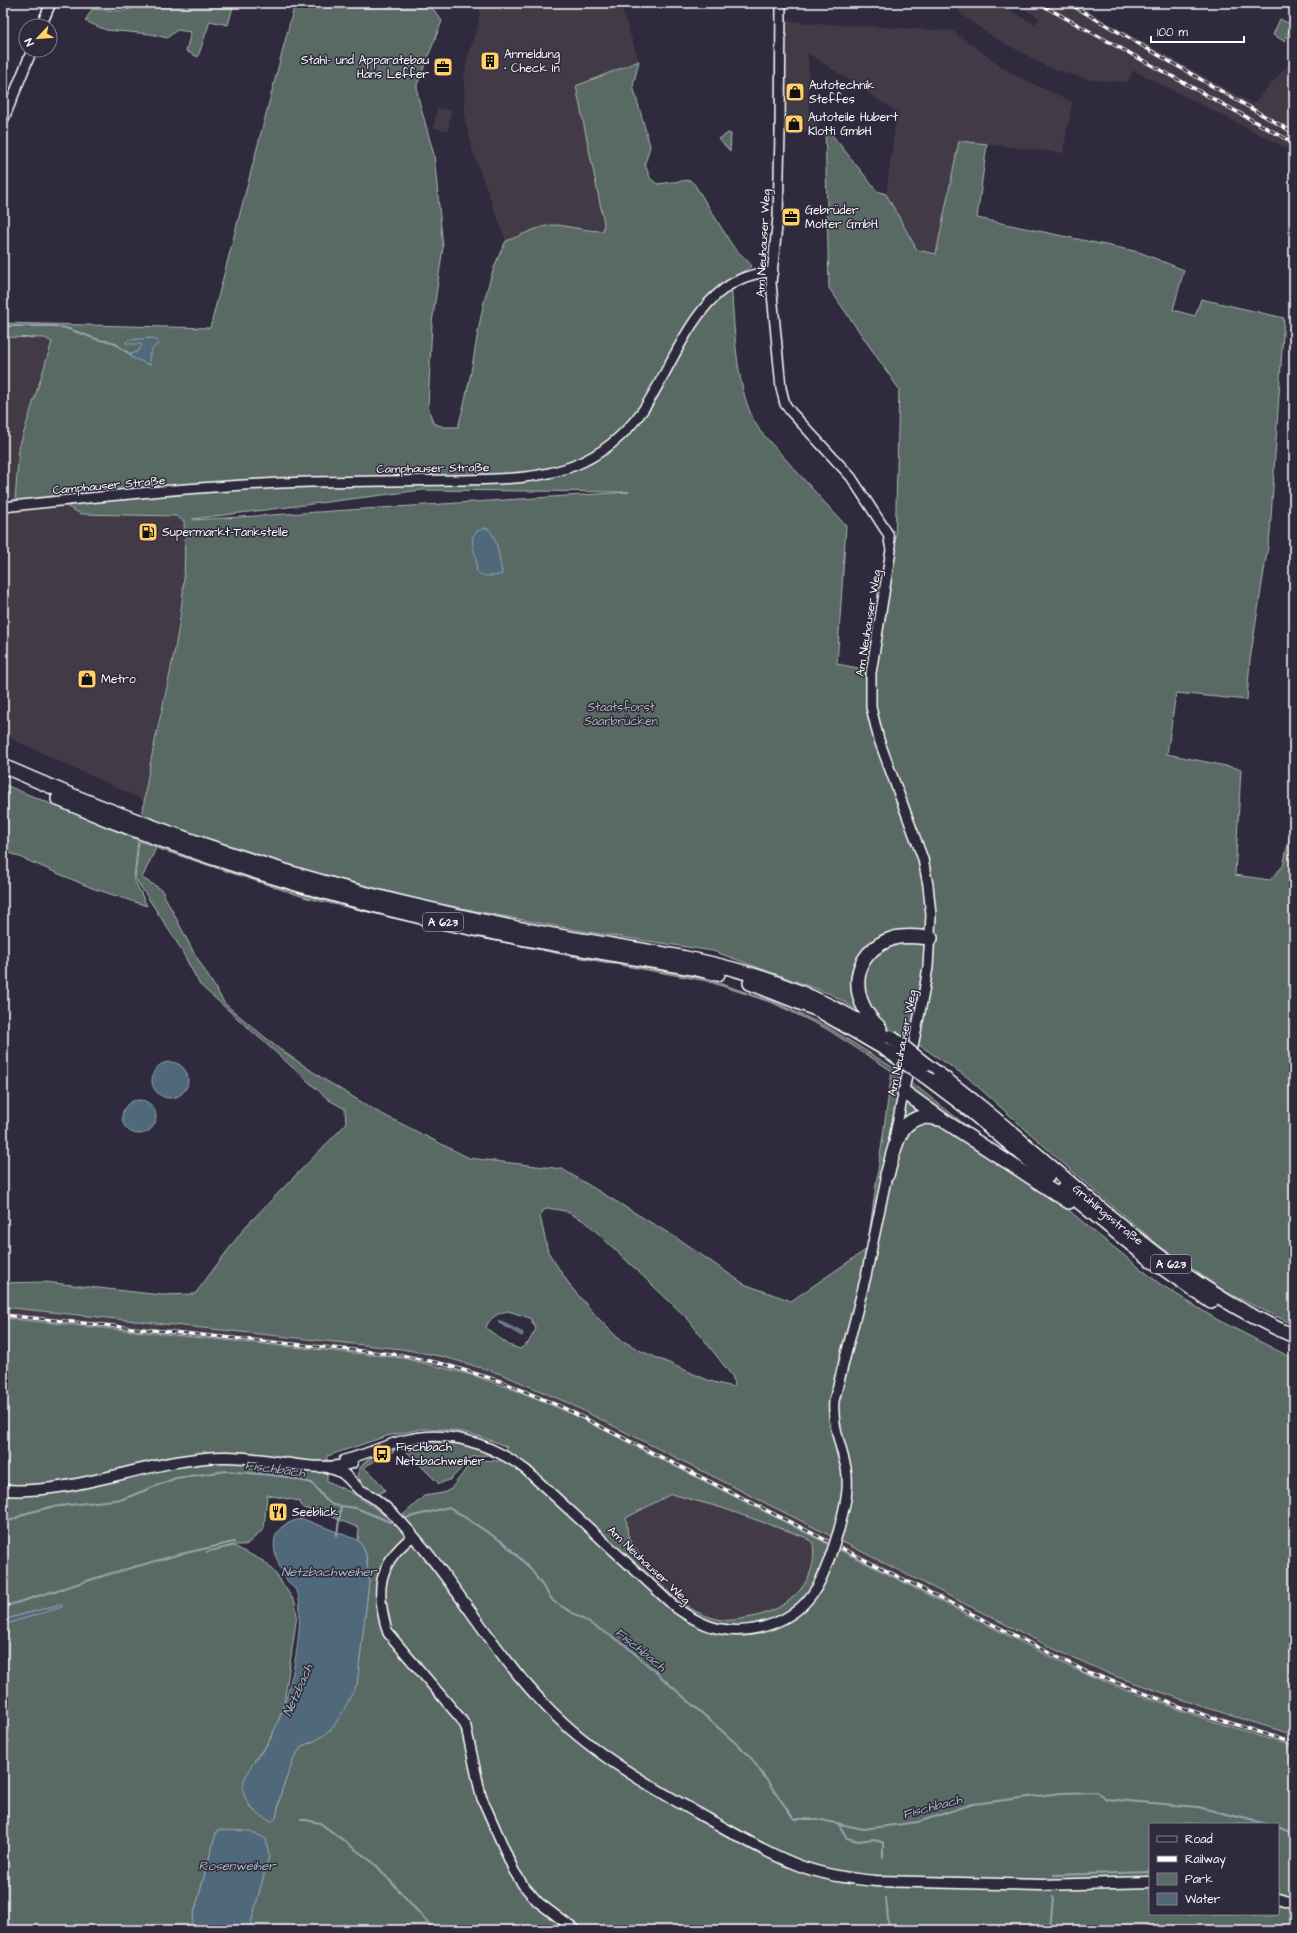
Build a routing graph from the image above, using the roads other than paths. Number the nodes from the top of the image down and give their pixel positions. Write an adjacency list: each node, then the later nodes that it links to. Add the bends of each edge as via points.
1 (51, 3): 3 (street)
2 (781, 3): 6 (street, Am Neuhauser Weg, via 778,217)
3 (45, 18)
4 (29, 58): 5 (street)
5 (3, 120)
6 (773, 272): 7 (street, Camphauser Straße, via 755,273 733,282 717,295 694,322 652,396 634,422 604,450 572,466 538,475 505,479 308,482); 10 (street, Am Neuhauser Weg, via 771,298 778,369 786,404 851,477 890,541 890,561 871,673 871,707 879,740 923,859 930,901)
7 (3, 507)
8 (3, 766): 11 (highway, A 623, via 52,788 172,834 246,860 303,876 445,913 548,934 694,958 751,974 821,1002)
9 (3, 775): 11 (highway, A 623, via 168,843 308,888 443,922 692,968 749,983 818,1010)
10 (931, 938): 11 (highway, via 895,938 879,945 864,960 858,982 860,1002); 13 (street, Am Neuhauser Weg, via 924,997)
11 (888, 1042): 12 (highway, A 623, bridge); 12 (highway, A 623, bridge, via 925,1064)
12 (934, 1076): 16 (highway, A 623, via 962,1104); 17 (highway, Grühlingsstraße / A 623, via 1153,1250 1221,1298)
13 (904, 1092): 14 (highway); 15 (street, Am Neuhauser Weg)
14 (946, 1122): 15 (highway, via 924,1116 904,1126 898,1136); 16 (highway)
15 (887, 1175): 19 (street, Am Neuhauser Weg, bridge, via 866,1276 834,1401 835,1427 846,1468 846,1504 821,1580 813,1593 791,1614 770,1624 746,1630 721,1629 701,1623 675,1608 546,1487 510,1457 471,1441 440,1436 406,1439 367,1453)
16 (1106, 1226): 18 (highway, A 623, via 1192,1290 1247,1323)
17 (1294, 1336)
18 (1294, 1345)
19 (347, 1464): 20 (main road); 20 (main road, via 337,1469); 22 (main road, via 361,1491 394,1515)
20 (307, 1466): 21 (main road, via 252,1457 214,1457 63,1486)
21 (3, 1490)
22 (412, 1537): 23 (main road, via 522,1679 573,1732 604,1756 666,1795 777,1856 805,1868 852,1879 876,1881 1041,1885); 26 (street, via 392,1556 383,1574 383,1618 388,1633 466,1727 480,1796 505,1853 523,1885 538,1902)
23 (1149, 1882)
24 (1279, 1899): 25 (main road)
25 (1294, 1904)
26 (575, 1930)

